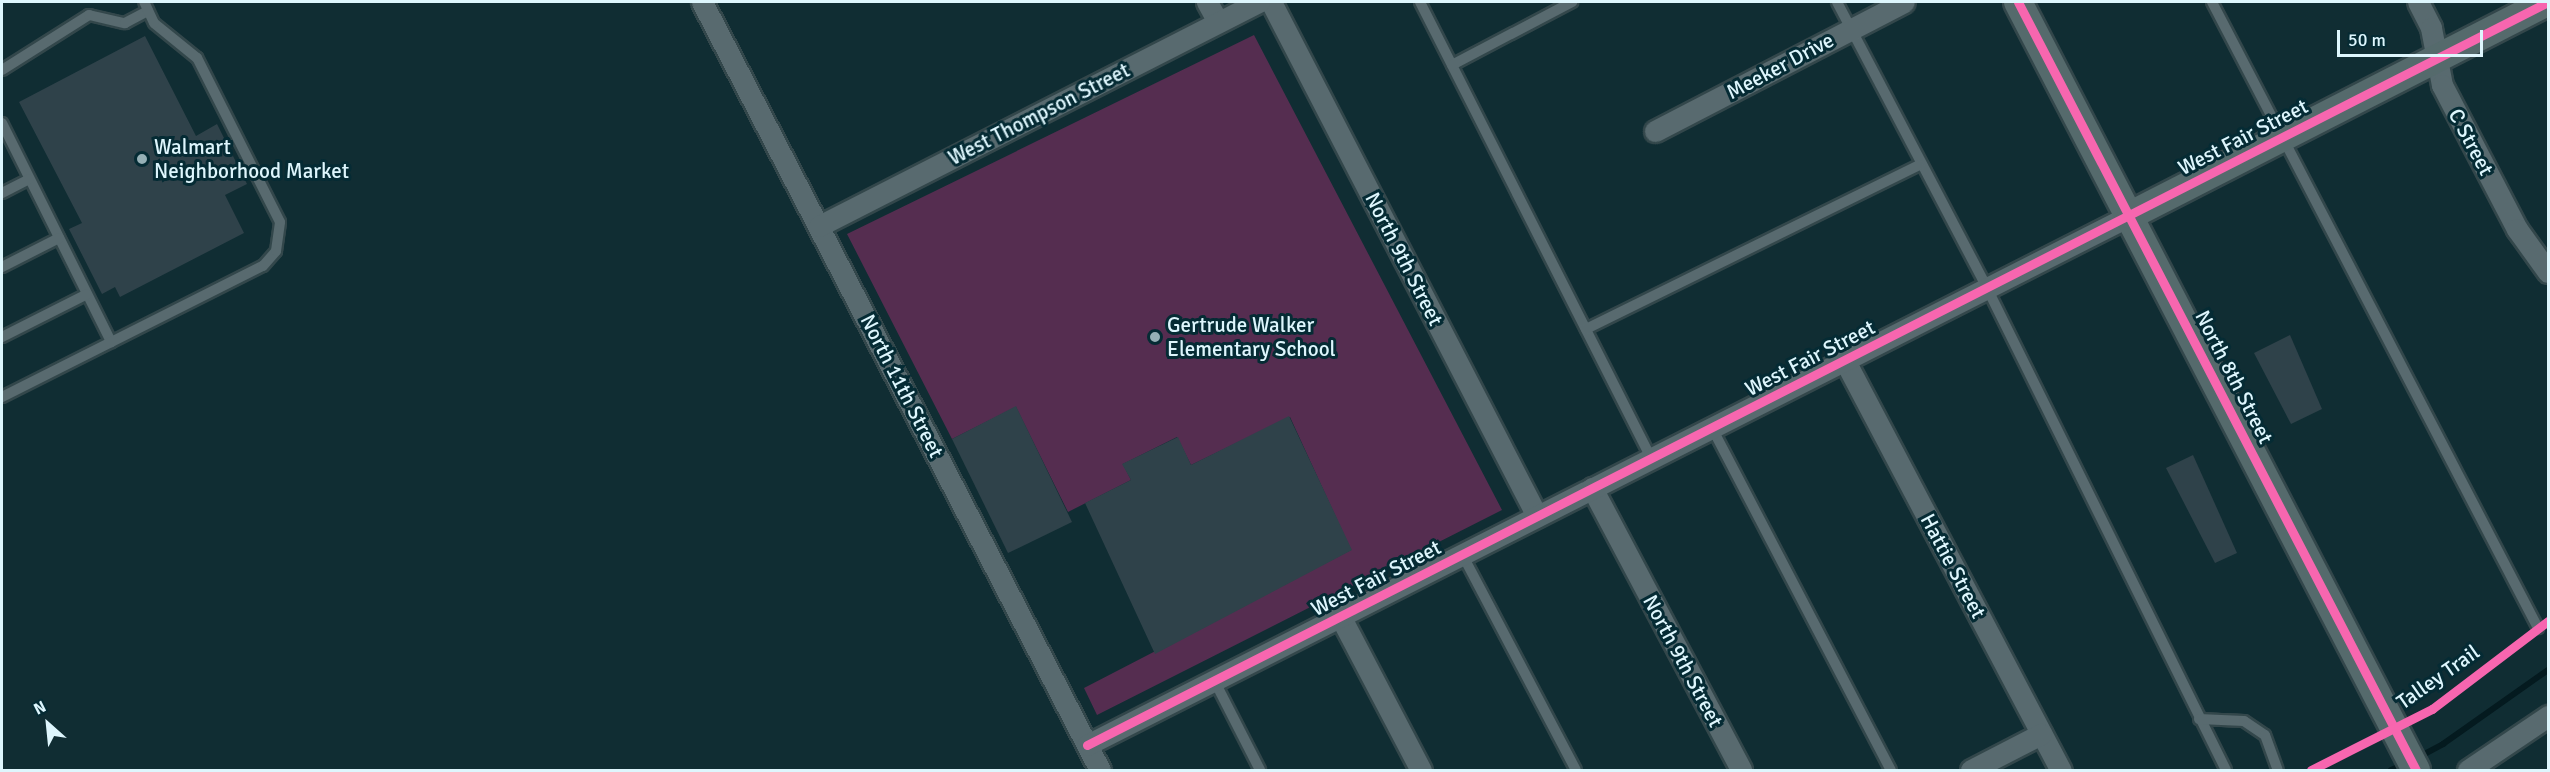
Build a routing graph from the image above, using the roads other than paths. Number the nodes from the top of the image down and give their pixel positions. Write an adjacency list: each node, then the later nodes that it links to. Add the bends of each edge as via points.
1 (702, 2): 26 (street, North 11th Street)
2 (1207, 2): 14 (street)
3 (1259, 2): 14 (street, West Thompson Street)
4 (1271, 2): 40 (street, North 9th Street)
5 (1420, 2): 17 (lane)
6 (1572, 2): 17 (lane)
7 (1837, 2): 15 (lane)
8 (1904, 2): 15 (street, Meeker Drive)
9 (2018, 2): 25 (street, North 8th Street)
10 (2212, 2): 21 (lane)
11 (2418, 2): 16 (street, C Street, via 2431,28)
12 (2548, 2): 16 (street, West Fair Street)
13 (146, 6): 18 (lane, via 124,23 90,15); 34 (lane, via 154,23 197,58 280,222 276,251 263,266)
14 (1218, 22): 26 (street, West Thompson Street)
15 (1851, 29): 20 (street, Meeker Drive); 22 (lane)
16 (2436, 59): 21 (street, West Fair Street); 29 (street, C Street, via 2442,85 2517,229)
17 (1452, 64): 32 (lane)
18 (2, 70)
19 (3, 129): 23 (lane)
20 (1655, 131)
21 (2283, 137): 25 (street, West Fair Street); 43 (lane)
22 (1919, 165): 30 (lane); 32 (lane)
23 (29, 179): 24 (lane); 27 (lane)
24 (2, 193)
25 (2131, 215): 30 (street, West Fair Street); 59 (street, North 8th Street)
26 (819, 226): 48 (street, North 11th Street)
27 (59, 238): 28 (lane); 31 (lane)
28 (2, 267)
29 (2548, 272)
30 (1987, 288): 35 (street, West Fair Street); 46 (lane)
31 (87, 294): 33 (lane); 34 (lane)
32 (1586, 329): 38 (lane)
33 (2, 337)
34 (111, 342): 36 (lane)
35 (1845, 361): 37 (street, West Fair Street); 47 (street, Hattie Street)
36 (2, 397)
37 (1712, 428): 38 (street, West Fair Street); 54 (lane)
38 (1651, 458): 39 (street, West Fair Street)
39 (1592, 488): 40 (street, West Fair Street); 53 (street, North 9th Street)
40 (1537, 516): 41 (street, West Fair Street)
41 (1462, 554): 42 (street, West Fair Street); 52 (lane)
42 (1340, 616): 44 (street, West Fair Street); 51 (street)
43 (2538, 627)
44 (1214, 680): 48 (street, West Fair Street); 50 (lane)
45 (2548, 716): 60 (street)
46 (2199, 718): 57 (lane); 58 (lane, via 2244,721 2265,735)
47 (2041, 734): 55 (street); 56 (street, Hattie Street)
48 (1087, 745): 49 (street, North 11th Street)
49 (1100, 771)
50 (1260, 771)
51 (1421, 771)
52 (1576, 771)
53 (1741, 771)
54 (1890, 771)
55 (1971, 771)
56 (2061, 771)
57 (2226, 771)
58 (2278, 771)
59 (2416, 771)
60 (2468, 771)

